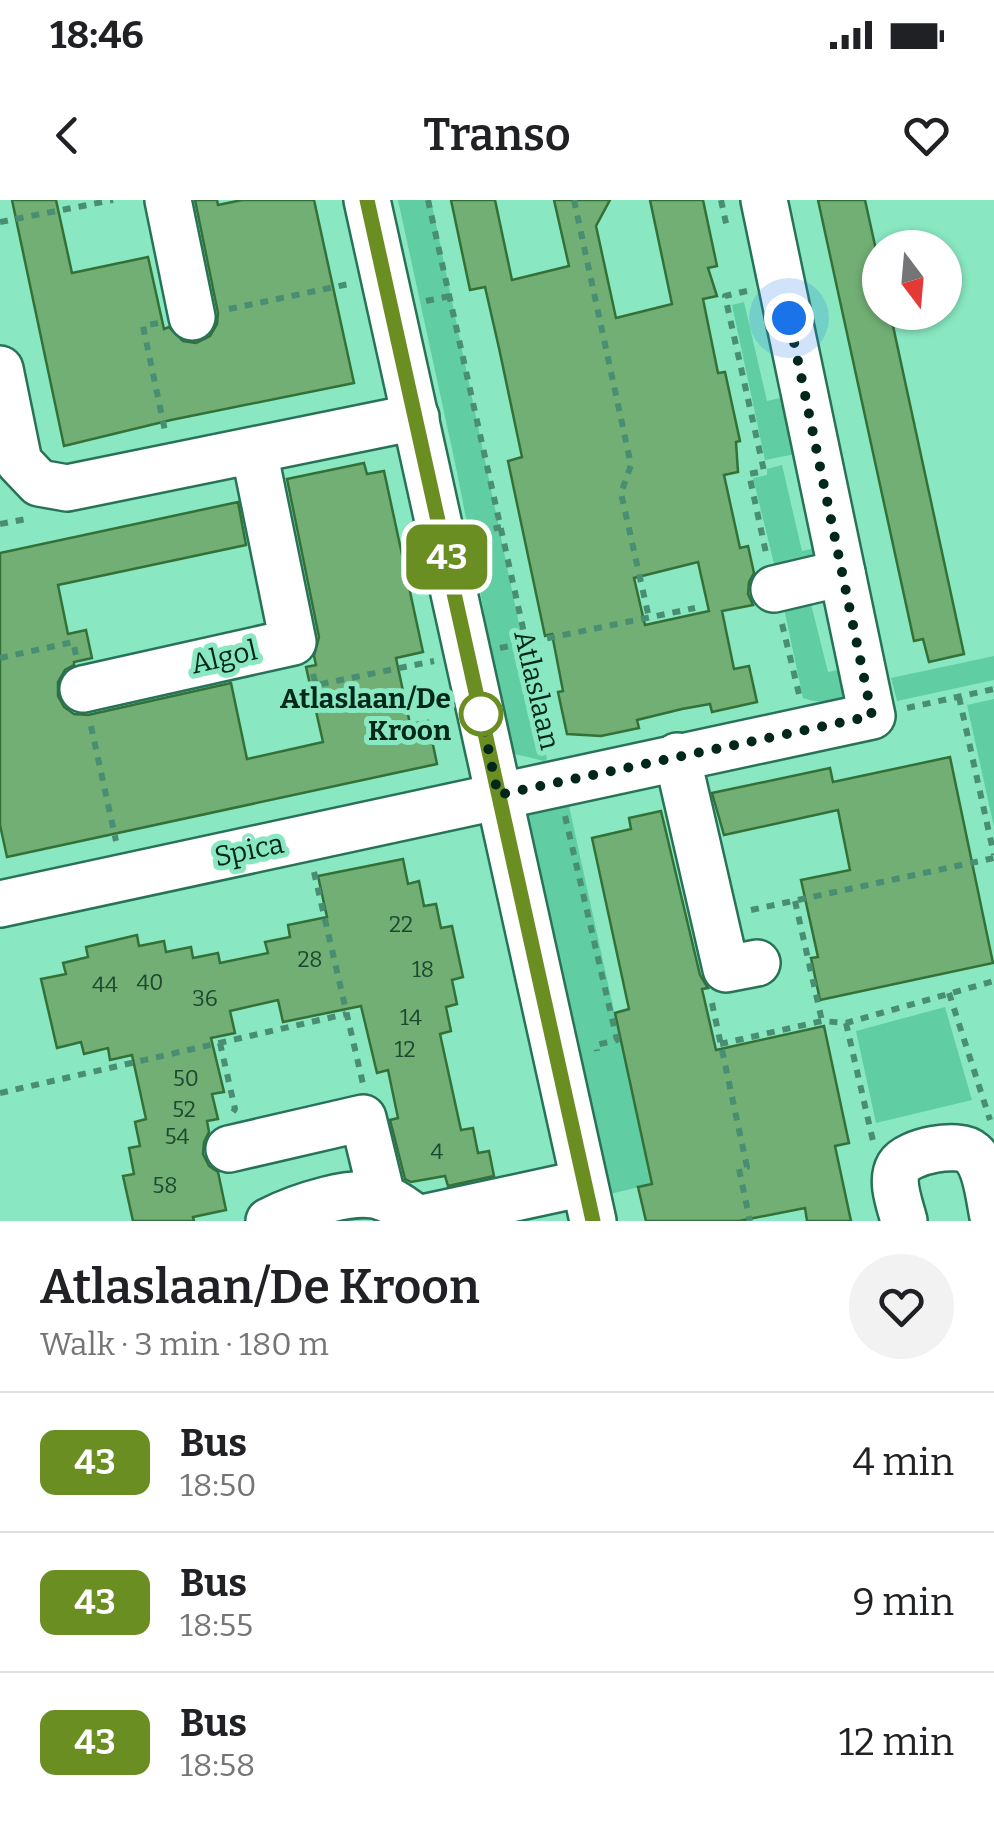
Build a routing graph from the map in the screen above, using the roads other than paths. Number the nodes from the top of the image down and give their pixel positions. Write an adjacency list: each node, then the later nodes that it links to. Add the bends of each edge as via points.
1 (168, 200): 4 (street)
2 (367, 200): 6 (street)
3 (764, 200): 9 (street)
4 (192, 317)
5 (0, 369): 7 (street)
6 (416, 417): 8 (street); 13 (street)
7 (8, 451): 8 (street, via 39,483 66,488)
8 (254, 451): 11 (street, Algol, via 293,642)
9 (842, 574): 10 (street); 12 (street, Spica, via 872,716)
10 (774, 588)
11 (83, 689)
12 (677, 756): 13 (street, Spica); 15 (street, via 716,917)
13 (498, 795): 14 (street, Spica); 19 (street)
14 (0, 904)
15 (742, 966)
16 (229, 1149): 17 (street, via 364,1118)
17 (382, 1196): 19 (street, via 418,1219); 20 (street, via 326,1200)
18 (899, 1201): 21 (street, via 899,1166 911,1156 955,1146 972,1152 982,1167)
19 (589, 1202)
20 (269, 1221)
21 (994, 1221)

